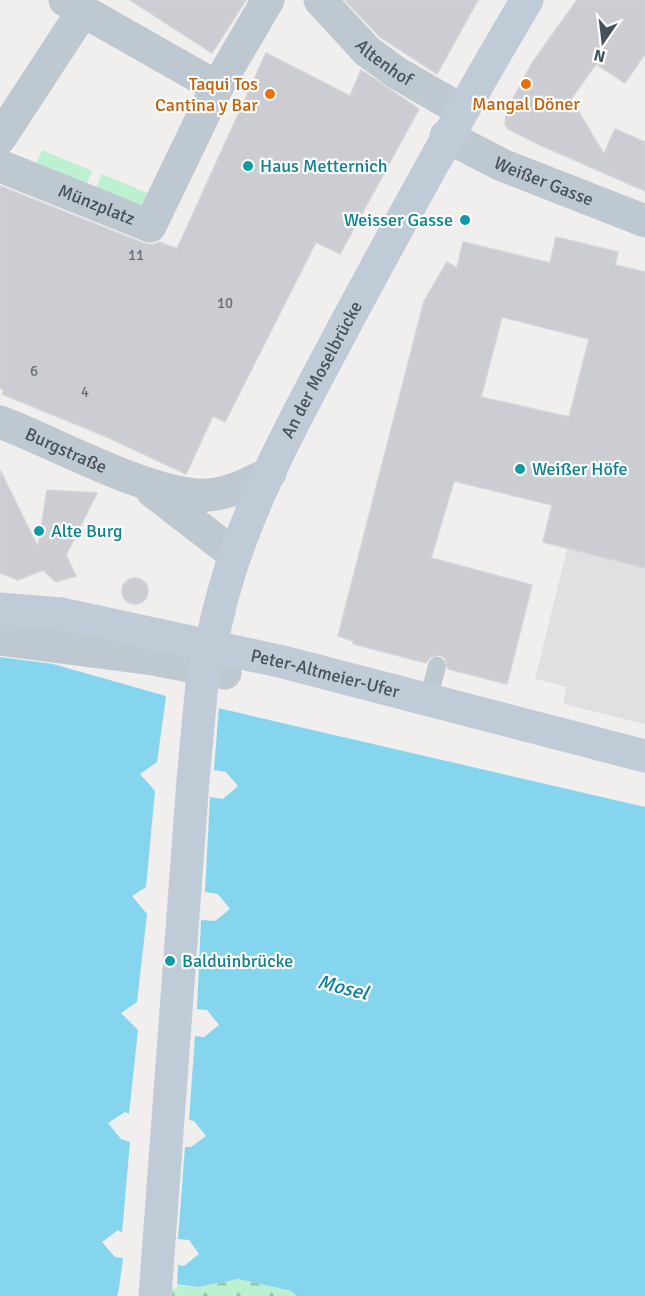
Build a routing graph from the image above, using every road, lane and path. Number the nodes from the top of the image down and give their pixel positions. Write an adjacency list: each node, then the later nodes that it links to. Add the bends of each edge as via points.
1 (268, 0): 6 (street, Münzplatz)
2 (320, 0): 8 (street, Altenhof, via 367,51)
3 (527, 0): 8 (street, An der Moselbrücke)
4 (74, 5): 7 (street); 9 (street, via 13,101)
5 (271, 41): 6 (street)
6 (238, 49): 7 (street, Münzplatz)
7 (217, 87): 10 (street, Münzplatz, via 150,226)
8 (454, 123): 11 (street, Weißer Gasse, via 502,165); 13 (street, An der Moselbrücke)
9 (0, 138)
10 (0, 166)
11 (645, 221)
12 (0, 422): 14 (street, Burgstraße)
13 (270, 473): 14 (street, Burgstraße, via 235,490 207,495 186,495); 15 (street, An der Moselbrücke)
14 (134, 478): 15 (street, Burgstraße)
15 (235, 555): 22 (street, An der Moselbrücke, bridge, via 202,683)
16 (0, 609): 20 (street, Peter-Altmeier-Ufer, via 62,614 283,662)
17 (0, 639): 19 (street, Peter-Altmeier-Ufer, via 153,659)
18 (437, 666): 20 (lane)
19 (225, 673)
20 (428, 700): 21 (street, Peter-Altmeier-Ufer)
21 (645, 756)
22 (155, 1296)

